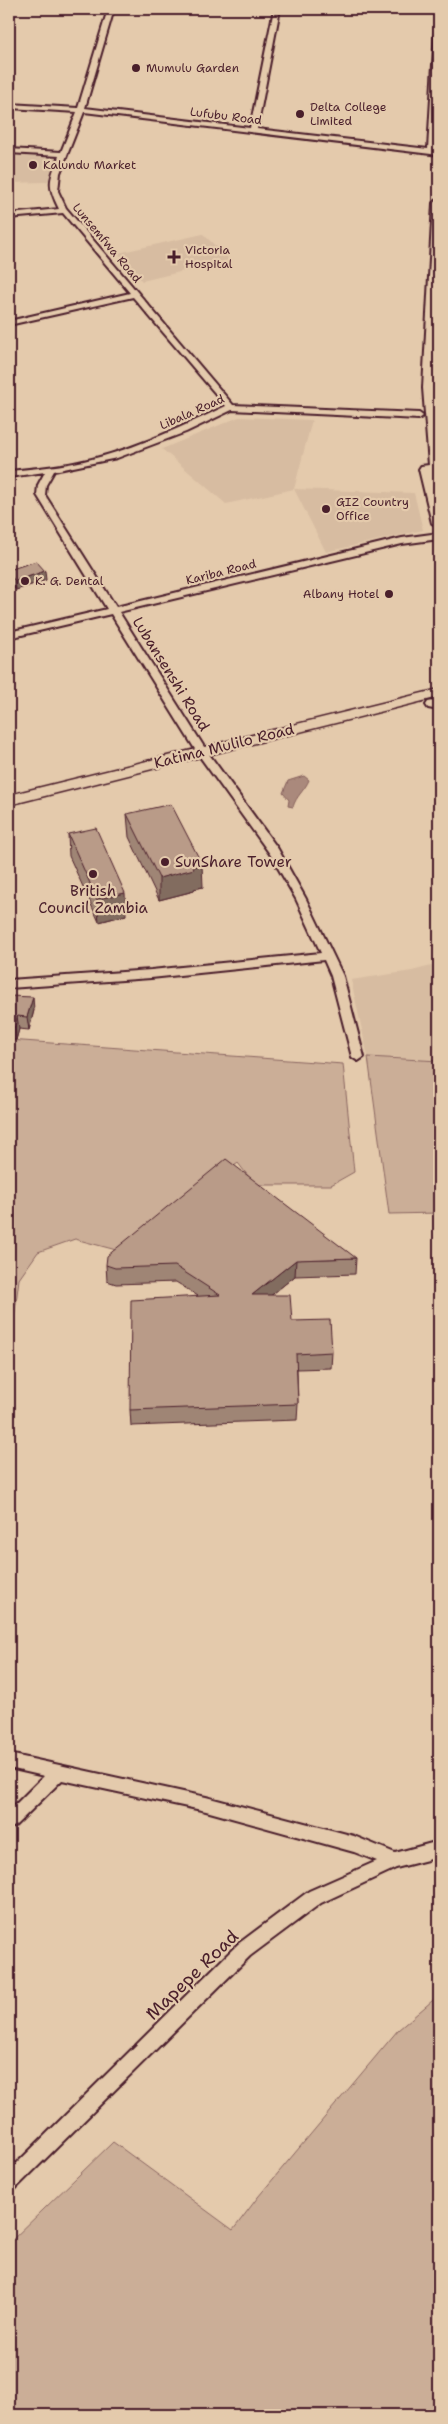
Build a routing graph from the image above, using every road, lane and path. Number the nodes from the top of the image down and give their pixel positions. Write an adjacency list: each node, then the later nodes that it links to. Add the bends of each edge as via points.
1 (111, 9): 5 (street, Lunsemfwa Road)
2 (277, 9): 6 (street)
3 (439, 14): 8 (street)
4 (9, 106): 5 (street, Lufubu Road)
5 (81, 110): 6 (street, Lufubu Road); 10 (street, Lunsemfwa Road)
6 (253, 131): 8 (street, Lufubu Road)
7 (9, 151): 10 (street)
8 (431, 152): 9 (street, Lufubu Road)
9 (439, 153)
10 (64, 154): 12 (street, Lunsemfwa Road, via 56,173 54,191)
11 (439, 203): 16 (main road)
12 (65, 211): 13 (street); 14 (street, Lunsemfwa Road)
13 (9, 216)
14 (134, 294): 15 (street); 17 (street, Lunsemfwa Road)
15 (9, 323)
16 (431, 335): 18 (main road, via 422,353); 21 (main road, via 429,416)
17 (231, 408): 18 (street, Libala Road); 19 (street, Libala Road, via 146,446)
18 (419, 416): 22 (main road, via 429,488)
19 (51, 469): 20 (street, Libala Road); 24 (street, Lubansenshi Road, via 41,494)
20 (9, 474)
21 (439, 484)
22 (439, 523)
23 (439, 536): 24 (street, Kariba Road, via 402,541)
24 (114, 611): 25 (street, Kariba Road); 27 (street, Lubansenshi Road)
25 (9, 635)
26 (438, 702): 27 (main road, Katima Mulilo Road)
27 (205, 756): 28 (main road, Katima Mulilo Road); 29 (main road, Katima Mulilo Road); 30 (street, Lubansenshi Road, via 274,852)
28 (9, 800)
29 (9, 810)
30 (329, 956): 31 (street); 32 (street, Lubansenshi Road, via 349,1016)
31 (9, 984)
32 (358, 1057)
33 (9, 1761): 34 (street)
34 (60, 1771): 35 (street); 37 (street, via 206,1804 354,1844)
35 (9, 1820)
36 (439, 1849): 37 (street, Mapepe Road)
37 (395, 1861): 38 (street, Mapepe Road, via 315,1897 244,1950)
38 (9, 2183)

